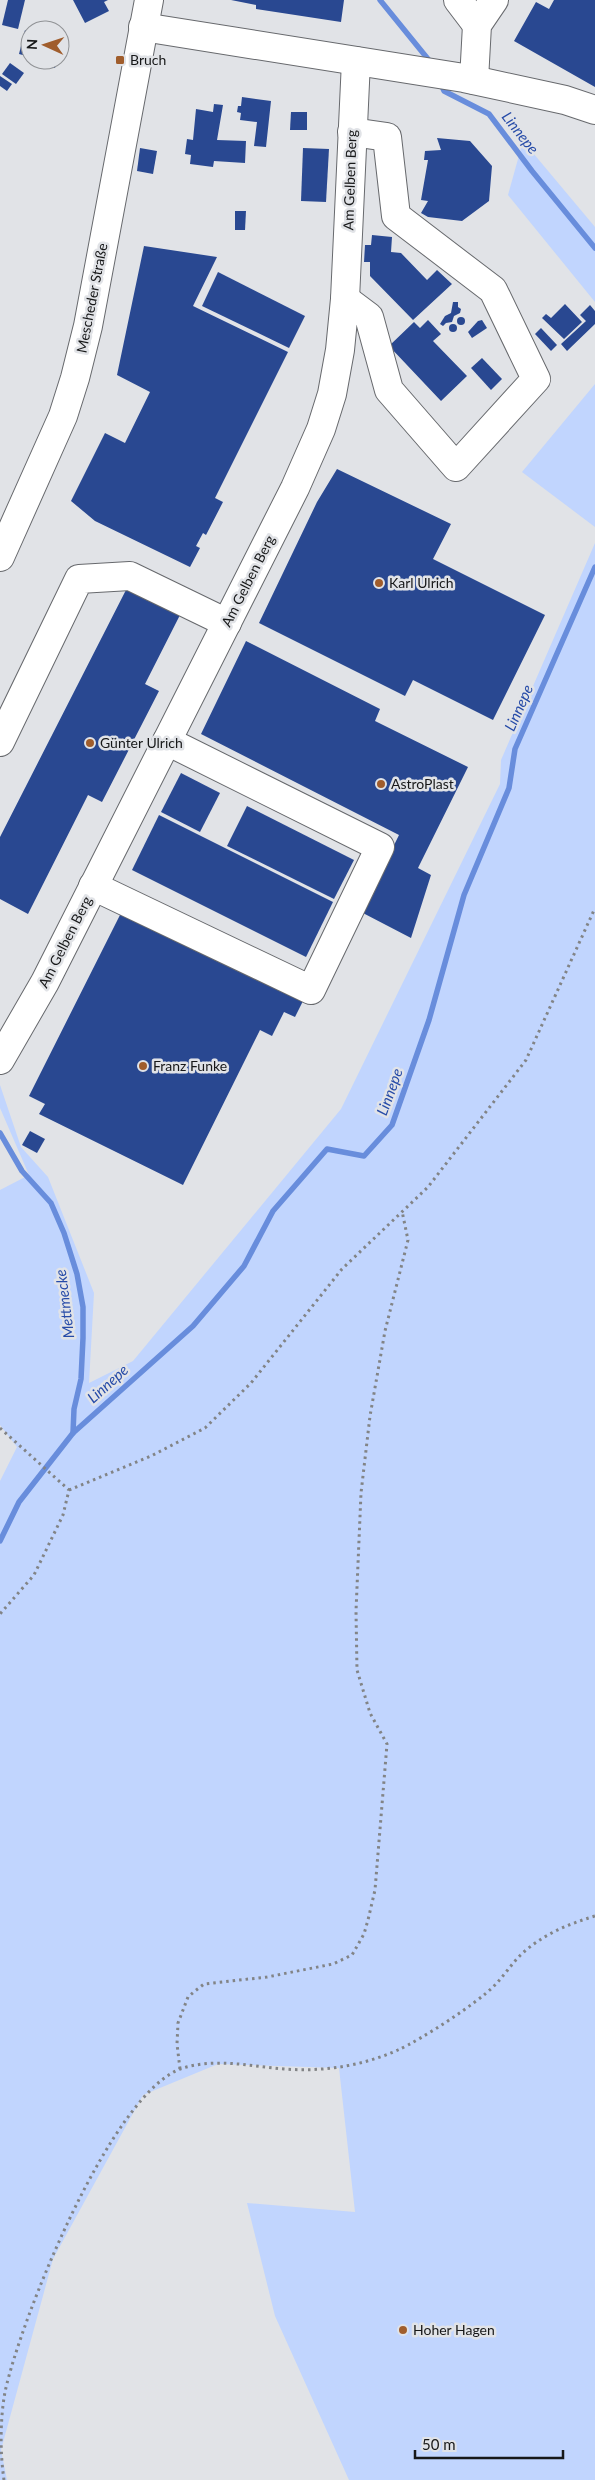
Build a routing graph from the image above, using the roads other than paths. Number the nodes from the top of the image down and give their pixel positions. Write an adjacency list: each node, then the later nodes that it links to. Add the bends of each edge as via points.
1 (149, 0): 5 (street, Mescheder Straße)
2 (458, 0): 4 (street)
3 (494, 0): 4 (street)
4 (477, 25): 7 (street)
5 (144, 27): 6 (street); 11 (street, Mescheder Straße, via 88,326 75,378 49,448)
6 (356, 61): 7 (street); 9 (street, Am Gelben Berg)
7 (469, 79): 8 (street, via 565,100)
8 (595, 110)
9 (352, 132): 10 (street, Am Gelben Berg); 10 (street, via 387,137 396,216 493,290 536,379 456,467 389,390 368,317)
10 (346, 298): 12 (street, Am Gelben Berg, via 335,376 321,429)
11 (0, 557)
12 (227, 623): 13 (street, Am Gelben Berg); 14 (street, via 130,576 79,579)
13 (167, 741): 15 (street, Am Gelben Berg); 15 (street, via 380,847 310,990)
14 (0, 742)
15 (94, 886): 16 (street, Am Gelben Berg, via 45,982)
16 (0, 1060)

